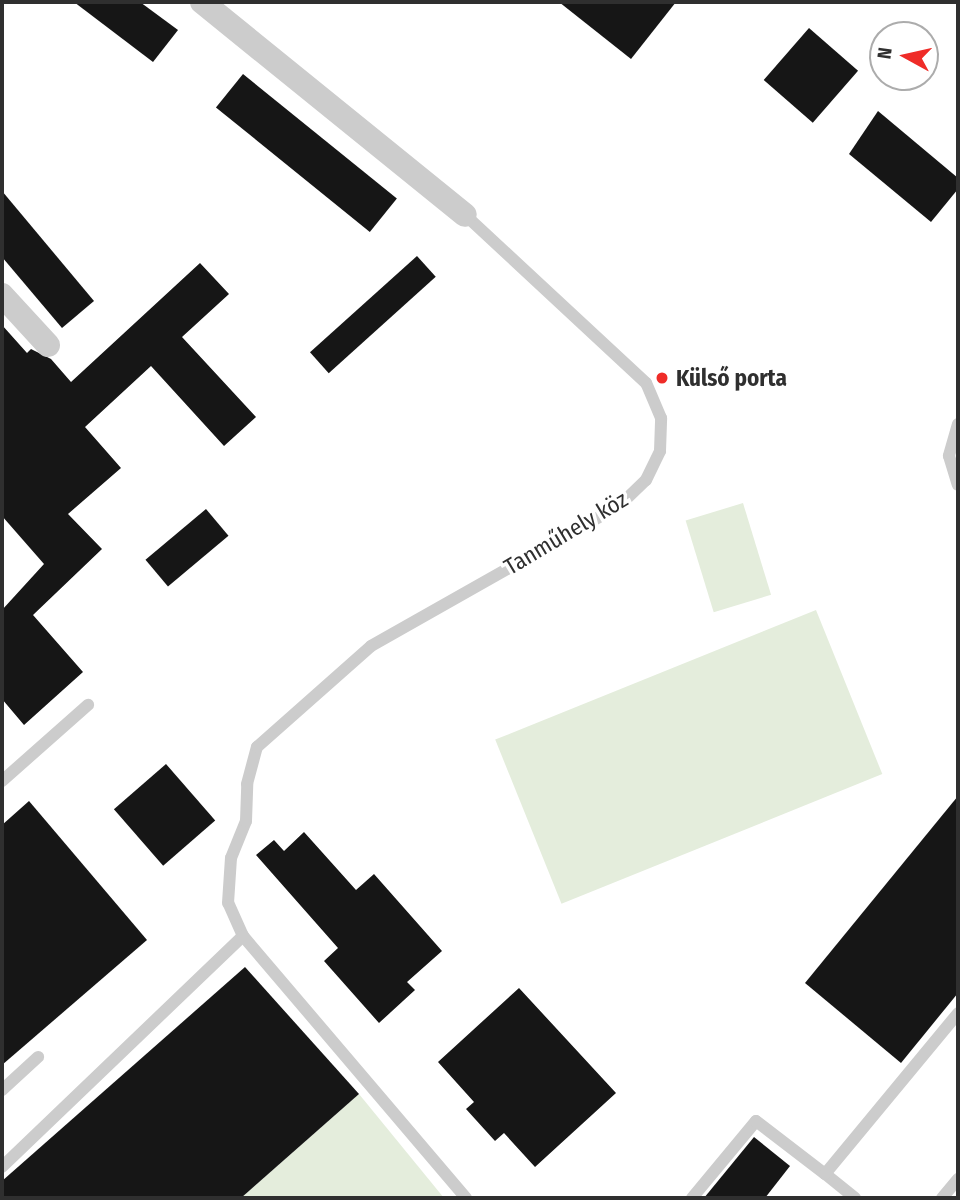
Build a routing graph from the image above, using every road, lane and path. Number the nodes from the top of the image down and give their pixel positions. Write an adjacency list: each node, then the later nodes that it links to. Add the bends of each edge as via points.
1 (202, 2): 2 (street, Tanműhely köz)
2 (465, 215): 9 (lane, Tanműhely köz, via 646,383 661,418 660,451 646,480 620,505 371,646 257,747 247,784 246,821 231,858 228,903)
3 (2, 295): 4 (street)
4 (48, 345)
5 (958, 424): 6 (lane, via 949,456)
6 (958, 485)
7 (88, 705): 8 (lane)
8 (2, 781)
9 (243, 936): 13 (lane); 16 (lane, Tanműhely köz)
10 (958, 1013): 14 (lane)
11 (37, 1057): 12 (lane)
12 (2, 1090)
13 (2, 1167)
14 (825, 1174): 17 (lane, via 756,1121); 18 (lane)
15 (958, 1179): 19 (lane)
16 (466, 1198)
17 (692, 1198)
18 (855, 1198)
19 (943, 1198)

